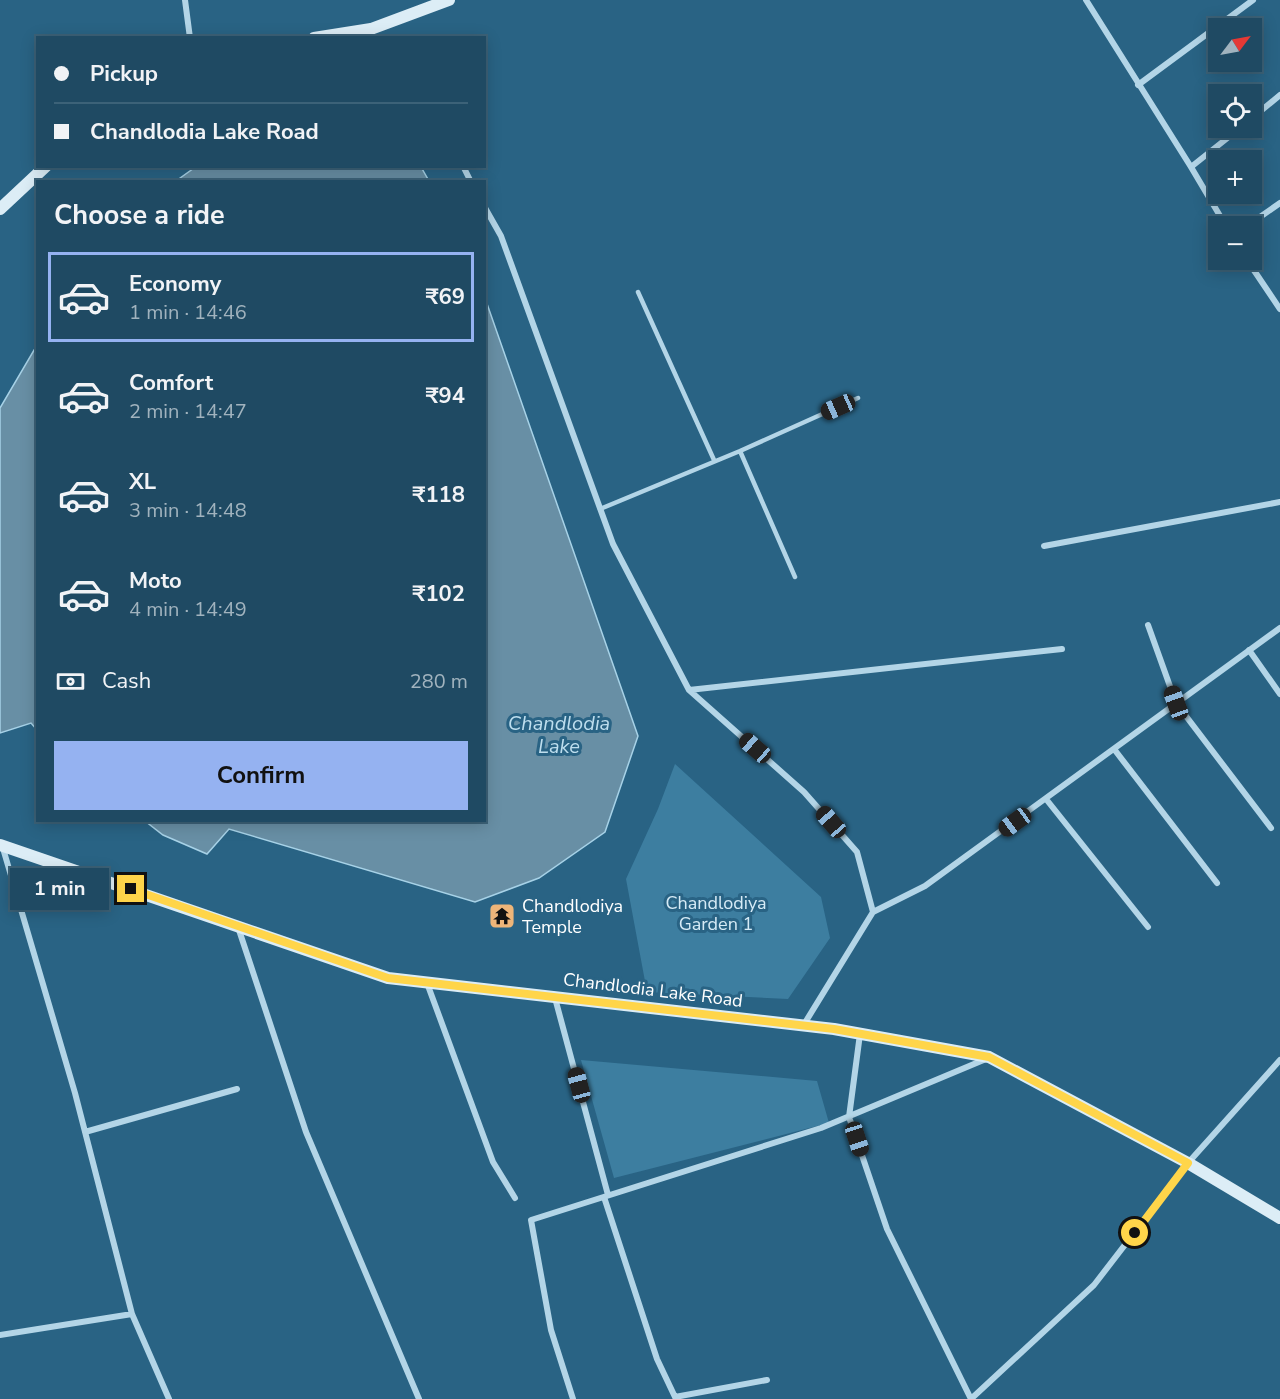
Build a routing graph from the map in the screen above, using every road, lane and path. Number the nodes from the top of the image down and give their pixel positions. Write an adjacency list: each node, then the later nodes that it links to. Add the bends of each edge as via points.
1 (185, 0): 6 (street)
2 (449, 0): 5 (street)
3 (1086, 0): 8 (street)
4 (1253, 0): 8 (street)
5 (374, 33): 7 (street)
6 (190, 36)
7 (338, 36)
8 (1138, 85): 12 (street)
9 (1280, 95): 10 (street)
10 (1262, 109)
11 (1227, 138): 12 (street)
12 (1191, 167): 17 (street)
13 (44, 168): 15 (street)
14 (1280, 203): 18 (street)
15 (0, 209)
16 (486, 210): 26 (street, via 501,236)
17 (1220, 216)
18 (1261, 216)
19 (1254, 270): 21 (street)
20 (638, 292): 24 (lane)
21 (1280, 309)
22 (858, 398): 23 (lane)
23 (740, 451): 24 (lane); 28 (lane)
24 (714, 460): 26 (lane)
25 (1280, 502): 27 (street)
26 (600, 509): 33 (street, via 613,544)
27 (1044, 546)
28 (795, 577)
29 (1148, 625): 35 (street)
30 (1280, 628): 32 (street)
31 (1062, 649): 33 (street)
32 (1249, 650): 34 (street); 35 (street)
33 (689, 690): 41 (street, via 804,792 857,852)
34 (1280, 694)
35 (1176, 703): 36 (street); 38 (street)
36 (1114, 749): 37 (street); 40 (street)
37 (1046, 799): 41 (street, via 925,886); 43 (street)
38 (1271, 828)
39 (1, 845): 42 (street, Chandlodia Lake Road); 52 (street)
40 (1216, 884)
41 (873, 912): 46 (street)
42 (238, 926): 44 (street, Chandlodia Lake Road, via 388,978); 61 (street, via 306,1132)
43 (1148, 927)
44 (426, 982): 45 (street, Chandlodia Lake Road); 55 (street, via 493,1162)
45 (555, 997): 46 (street, Chandlodia Lake Road); 54 (street)
46 (802, 1026): 47 (street, Chandlodia Lake Road)
47 (860, 1034): 48 (street, Chandlodia Lake Road); 51 (street)
48 (989, 1057): 51 (street); 53 (street, Chandlodia Lake Road)
49 (1280, 1060): 53 (street)
50 (237, 1089): 52 (street)
51 (849, 1117): 54 (street); 63 (street, via 887,1229)
52 (85, 1132): 57 (street)
53 (1188, 1163): 56 (street, Chandlodia Lake Road); 63 (street, via 1095,1285)
54 (606, 1196): 59 (street, via 657,1359 675,1397); 62 (street, via 531,1220 551,1330)
55 (515, 1197)
56 (1280, 1218)
57 (132, 1314): 58 (street); 60 (street)
58 (0, 1335)
59 (767, 1380)
60 (169, 1399)
61 (419, 1399)
62 (573, 1399)
63 (971, 1399)

